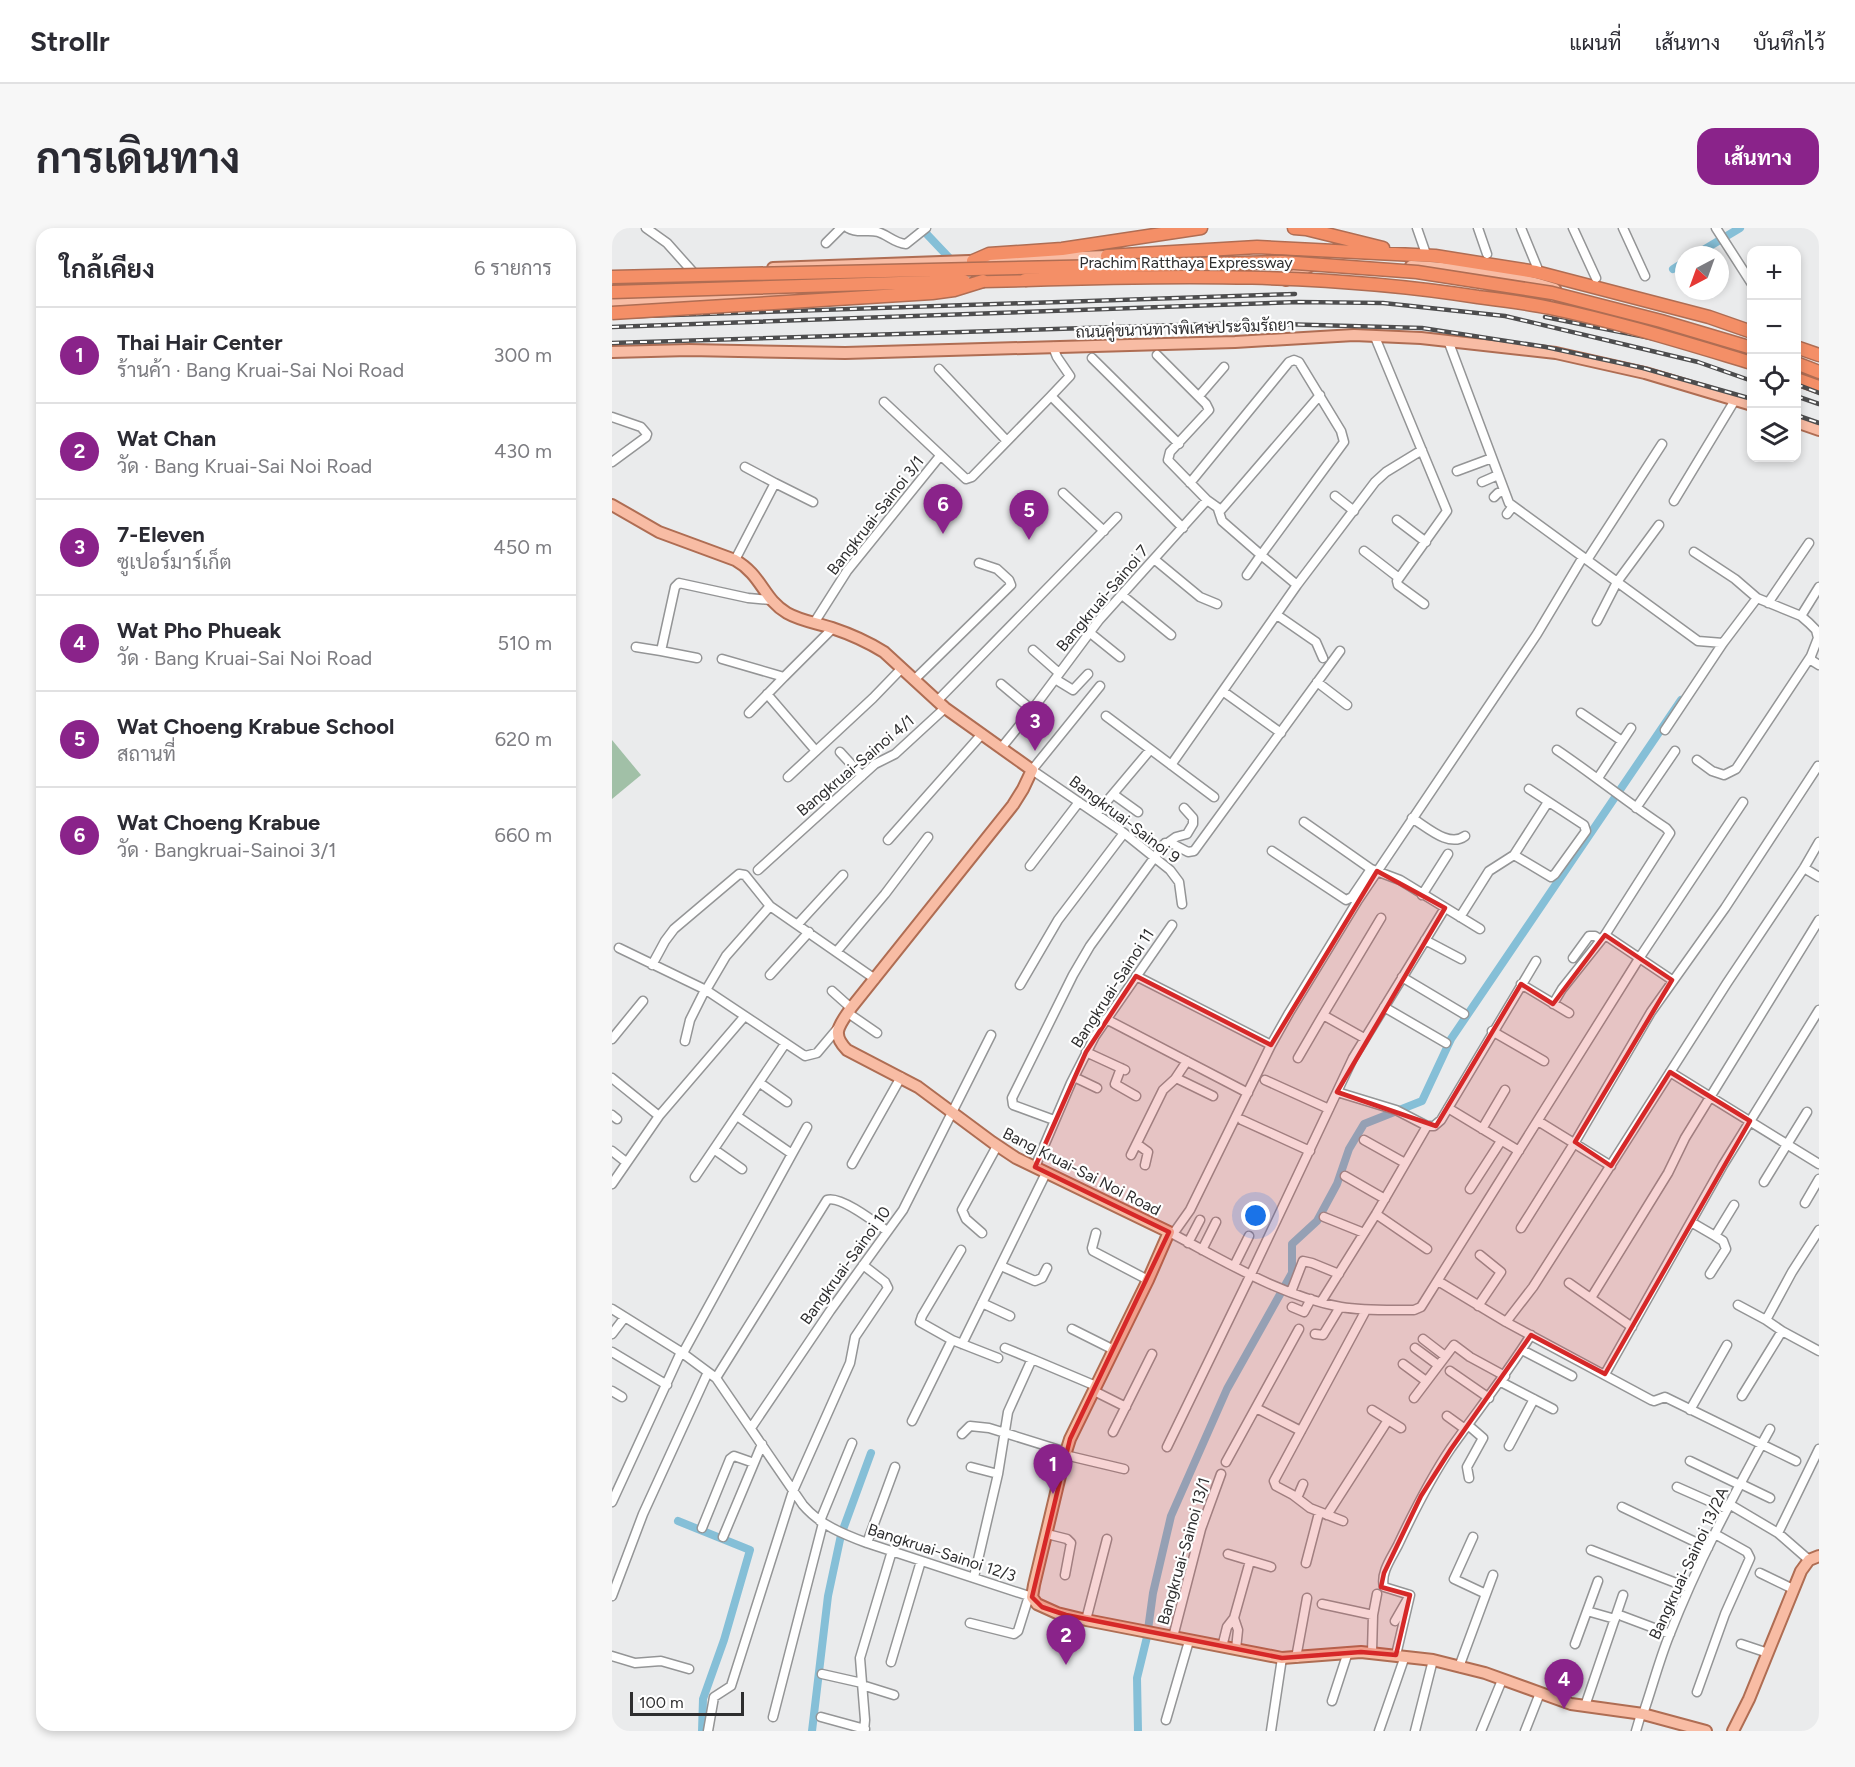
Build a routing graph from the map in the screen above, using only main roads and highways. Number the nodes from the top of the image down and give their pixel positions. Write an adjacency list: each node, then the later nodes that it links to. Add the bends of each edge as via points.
1 (1200, 228): 3 (highway)
2 (1294, 228): 4 (highway)
3 (1153, 231): 6 (highway, via 1062,249 989,254)
4 (1399, 254): 5 (highway, via 1257,247); 15 (highway, via 1536,272)
5 (1107, 256): 6 (main road); 8 (main road)
6 (967, 261): 7 (main road)
7 (846, 265): 9 (main road); 11 (main road)
8 (1116, 267): 11 (main road, via 1116,277 1110,283); 16 (main road, via 1126,275 1163,282 1280,282 1313,264 1325,263 1454,270 1536,283)
9 (612, 275): 17 (highway, Prachim Ratthaya Expressway, bridge, via 1282,262 1417,272 1552,293)
10 (983, 281): 12 (highway, Prachim Ratthaya Expressway, bridge); 14 (highway, bridge, via 932,293); 21 (highway, Prachim Ratthaya Expressway, bridge, via 1282,277 1415,287 1549,307)
11 (849, 291): 13 (main road)
12 (612, 292)
13 (612, 301)
14 (612, 313)
15 (1747, 330)
16 (1747, 345)
17 (1747, 345)
18 (1801, 348): 20 (highway)
19 (612, 352): 26 (main road, ถนนคู่ขนานทางพิเศษประจิมรัถยา, via 845,353 1354,335 1421,338 1556,353 1645,373)
20 (1819, 355)
21 (1747, 362)
22 (1801, 363): 23 (highway)
23 (1819, 370)
24 (1801, 380): 25 (highway)
25 (1819, 387)
26 (1747, 404)
27 (1801, 423): 28 (main road)
28 (1819, 430)
29 (612, 505): 31 (main road, Bang Kruai-Sai Noi Road, via 659,532 735,560 752,571 771,600 790,615 875,646 941,705 1032,770 1013,805 838,1028 838,1041 847,1050 921,1089 997,1146 1177,1237 1148,1280 1065,1454 1030,1597 1050,1610 1086,1620 1282,1658 1372,1652 1433,1660 1571,1704 1642,1714)
30 (1814, 1558): 32 (main road, via 1792,1589)
31 (1706, 1731)
32 (1733, 1731)

